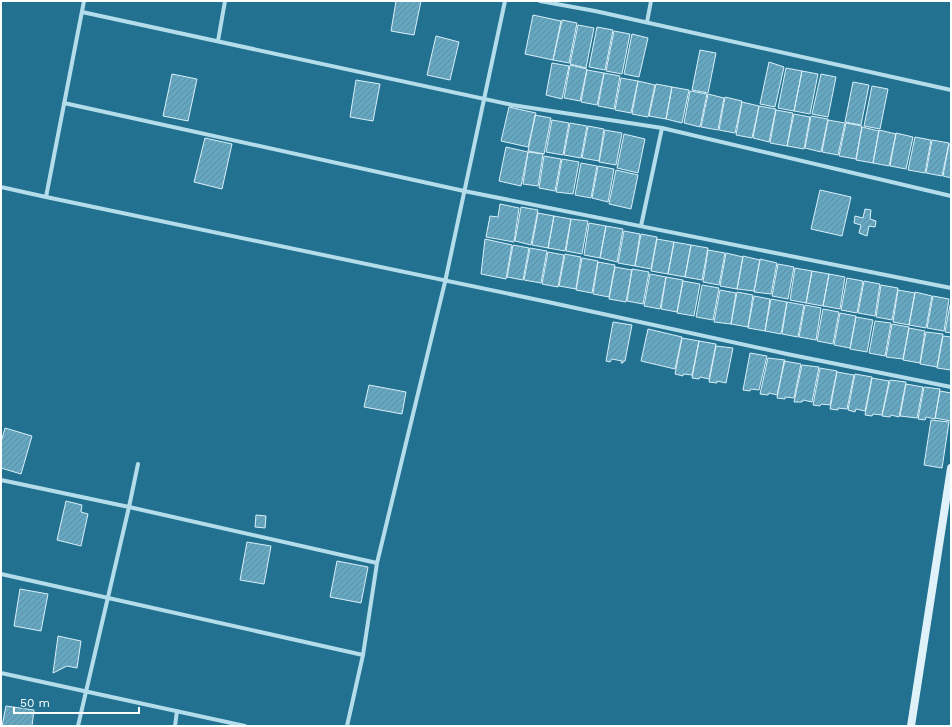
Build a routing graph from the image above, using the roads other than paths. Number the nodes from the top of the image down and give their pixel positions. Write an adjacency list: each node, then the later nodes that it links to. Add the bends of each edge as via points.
1 (84, 1): 6 (street)
2 (225, 1): 8 (street)
3 (505, 1): 10 (street)
4 (540, 1): 7 (street)
5 (651, 1): 7 (street)
6 (82, 12): 8 (street); 11 (street)
7 (647, 22): 9 (street)
8 (218, 41): 10 (street)
9 (951, 90)
10 (484, 99): 12 (street); 14 (street)
11 (64, 103): 14 (street); 16 (street)
12 (662, 128): 15 (street); 17 (street)
13 (1, 187): 16 (street)
14 (464, 191): 17 (street); 18 (street)
15 (951, 196)
16 (46, 197): 18 (street)
17 (641, 226): 19 (street)
18 (444, 282): 20 (street); 25 (street)
19 (951, 288)
20 (951, 387)
21 (138, 464): 24 (street)
22 (951, 468): 36 (street)
23 (1, 480): 24 (street)
24 (130, 507): 25 (street); 27 (street)
25 (377, 563): 28 (street)
26 (1, 574): 27 (street)
27 (108, 598): 28 (street); 30 (street)
28 (363, 655): 35 (street)
29 (1, 673): 30 (street)
30 (87, 692): 31 (street); 32 (street)
31 (178, 711): 33 (street); 34 (street)
32 (78, 726)
33 (174, 726)
34 (245, 726)
35 (347, 726)
36 (911, 726)

